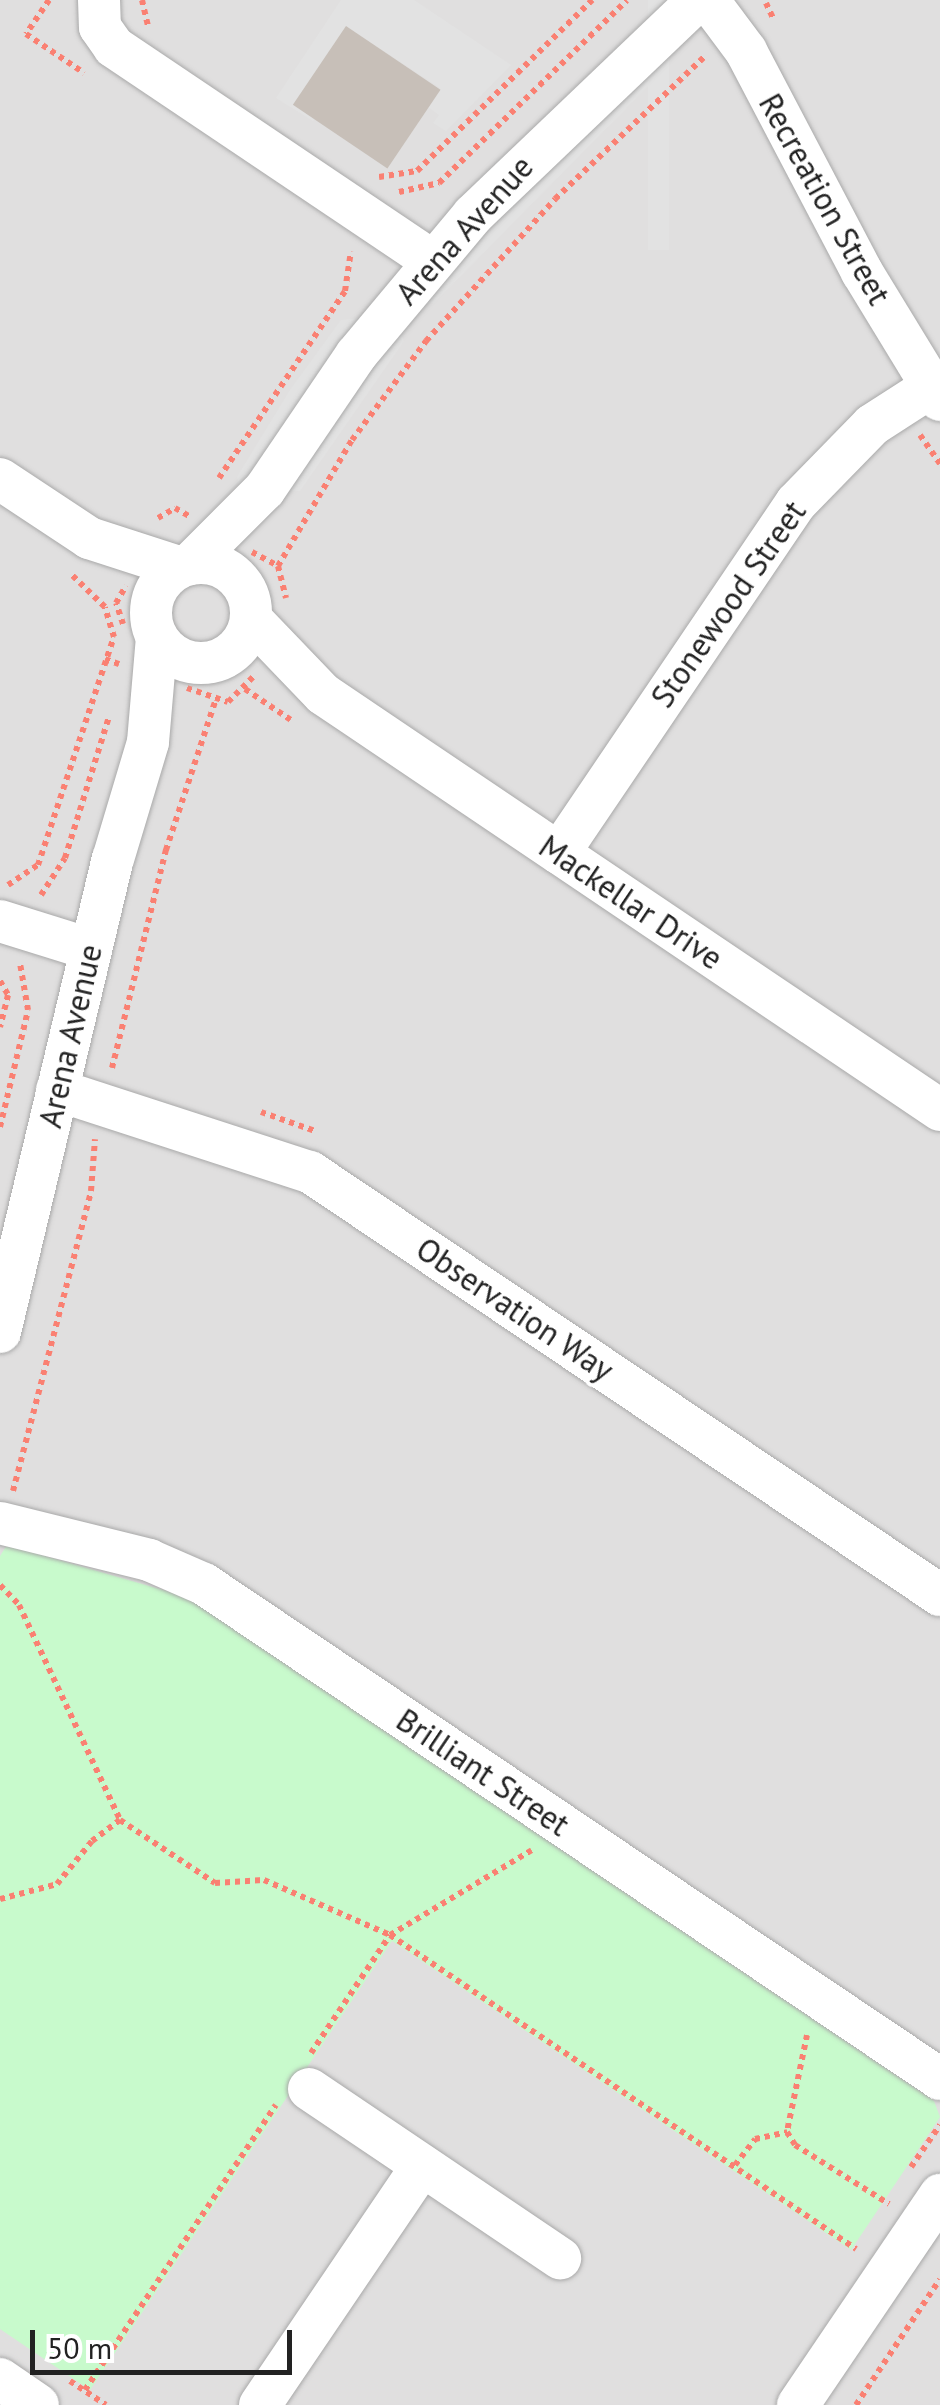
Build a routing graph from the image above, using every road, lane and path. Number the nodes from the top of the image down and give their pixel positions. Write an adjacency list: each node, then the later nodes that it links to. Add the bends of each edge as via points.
1 (98, 0): 9 (street, via 100,27 114,47)
2 (142, 0): 7 (path, via 148,25)
3 (592, 0): 8 (path, via 417,171 376,178)
4 (698, 0): 9 (street, Arena Avenue, via 578,108)
5 (770, 0): 6 (path)
6 (721, 16): 10 (street, Recreation Street); 17 (path, via 426,340 352,440)
7 (164, 36)
8 (368, 172)
9 (433, 260): 12 (street, Arena Avenue, via 346,367)
10 (936, 394): 22 (street, Stonewood Street, via 872,425 796,504)
11 (0, 479): 15 (street)
12 (265, 489): 16 (street, Arena Avenue); 17 (street, Arena Avenue)
13 (153, 519): 14 (path, via 175,508)
14 (196, 520)
15 (79, 555): 16 (street); 18 (street); 23 (path, via 114,636 38,864 10,886)
16 (184, 565): 17 (street, via 220,566); 18 (street, via 158,586)
17 (257, 589): 19 (street, via 238,648); 20 (street, Mackellar Drive)
18 (154, 626): 19 (street, via 177,657); 21 (street, Arena Avenue)
19 (215, 674): 20 (street, Mackellar Drive); 21 (street, Arena Avenue); 30 (path)
20 (323, 694): 22 (street, Mackellar Drive)
21 (148, 742): 25 (street, Arena Avenue)
22 (558, 854): 29 (street, Mackellar Drive)
23 (0, 882)
24 (0, 920): 25 (street)
25 (90, 950): 28 (street, Arena Avenue)
26 (0, 980): 27 (path, via 8,995)
27 (0, 1027)
28 (57, 1090): 30 (street, Observation Way); 32 (street, Arena Avenue)
29 (940, 1110)
30 (99, 1123): 31 (path); 33 (path, via 91,1190); 35 (street, Observation Way, via 310,1172)
31 (112, 1146)
32 (0, 1332)
33 (2, 1523): 40 (street, Brilliant Street, via 149,1560 204,1584)
34 (0, 1586): 36 (path, via 18,1605)
35 (940, 1595)
36 (120, 1820): 37 (path, via 215,1883 264,1880 390,1934 520,1852); 38 (path, via 49,1889)
37 (546, 1856)
38 (0, 1898)
39 (800, 2026): 42 (path, via 810,2046)
40 (940, 2080)
41 (310, 2089): 44 (street)
42 (786, 2132): 43 (path, via 756,2138); 45 (path, via 795,2144)
43 (735, 2165)
44 (422, 2166): 46 (street); 52 (street)
45 (930, 2210): 53 (street)
46 (560, 2258)
47 (940, 2279): 54 (path)
48 (0, 2379): 50 (street)
49 (84, 2390): 51 (path)
50 (38, 2405)
51 (106, 2405)
52 (260, 2405)
53 (798, 2405)
54 (856, 2405)

